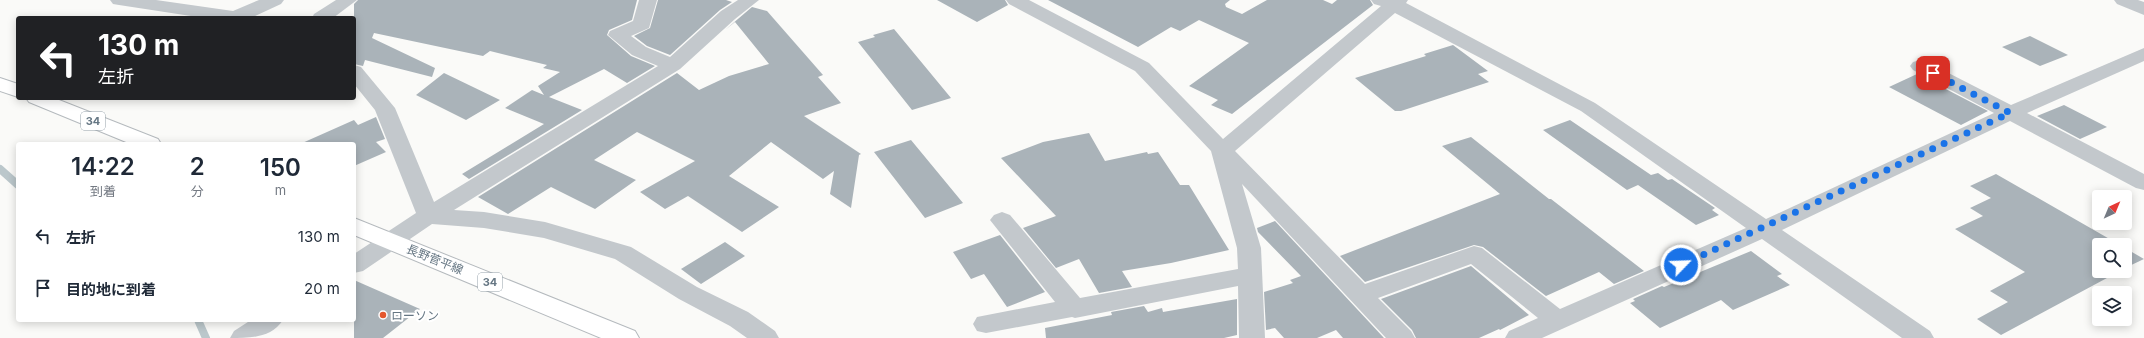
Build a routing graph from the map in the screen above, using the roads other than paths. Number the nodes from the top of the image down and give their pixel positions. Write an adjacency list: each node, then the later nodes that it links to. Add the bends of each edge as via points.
1 (119, 0): 10 (street)
2 (275, 0): 11 (street)
3 (348, 0): 12 (street)
4 (648, 0): 14 (street, via 642,24 617,35 640,51)
5 (750, 0): 14 (street, via 728,15)
6 (1015, 0): 22 (street, via 1142,67)
7 (2123, 0): 9 (street)
8 (1391, 1): 22 (street); 27 (street, via 1588,107)
9 (2144, 9)
10 (231, 16)
11 (240, 16)
12 (324, 16)
13 (2144, 54): 20 (street)
14 (673, 65): 24 (street)
15 (1920, 66): 20 (street)
16 (356, 73): 24 (street, via 385,108)
17 (0, 84): 18 (main road)
18 (16, 90)
19 (41, 100): 21 (main road, 34)
20 (2010, 113): 23 (street); 27 (street)
21 (145, 142)
22 (1221, 152): 30 (street, via 1249,248); 31 (street)
23 (2144, 183)
24 (428, 216): 28 (street); 36 (street, via 484,220 545,230 623,253 688,294 739,319)
25 (1002, 220): 32 (street)
26 (356, 227): 28 (main road, 長野菅平線 / 34)
27 (1764, 229): 33 (street); 40 (street)
28 (391, 241): 29 (street); 35 (main road, 長野菅平線 / 34)
29 (356, 264)
30 (1250, 275): 32 (street); 37 (street)
31 (1360, 295): 33 (street, via 1474,254); 38 (street)
32 (1076, 309): 34 (street)
33 (1557, 320): 39 (street)
34 (986, 324)
35 (626, 338)
36 (766, 338)
37 (1252, 338)
38 (1402, 338)
39 (1518, 338)
40 (1921, 338)

